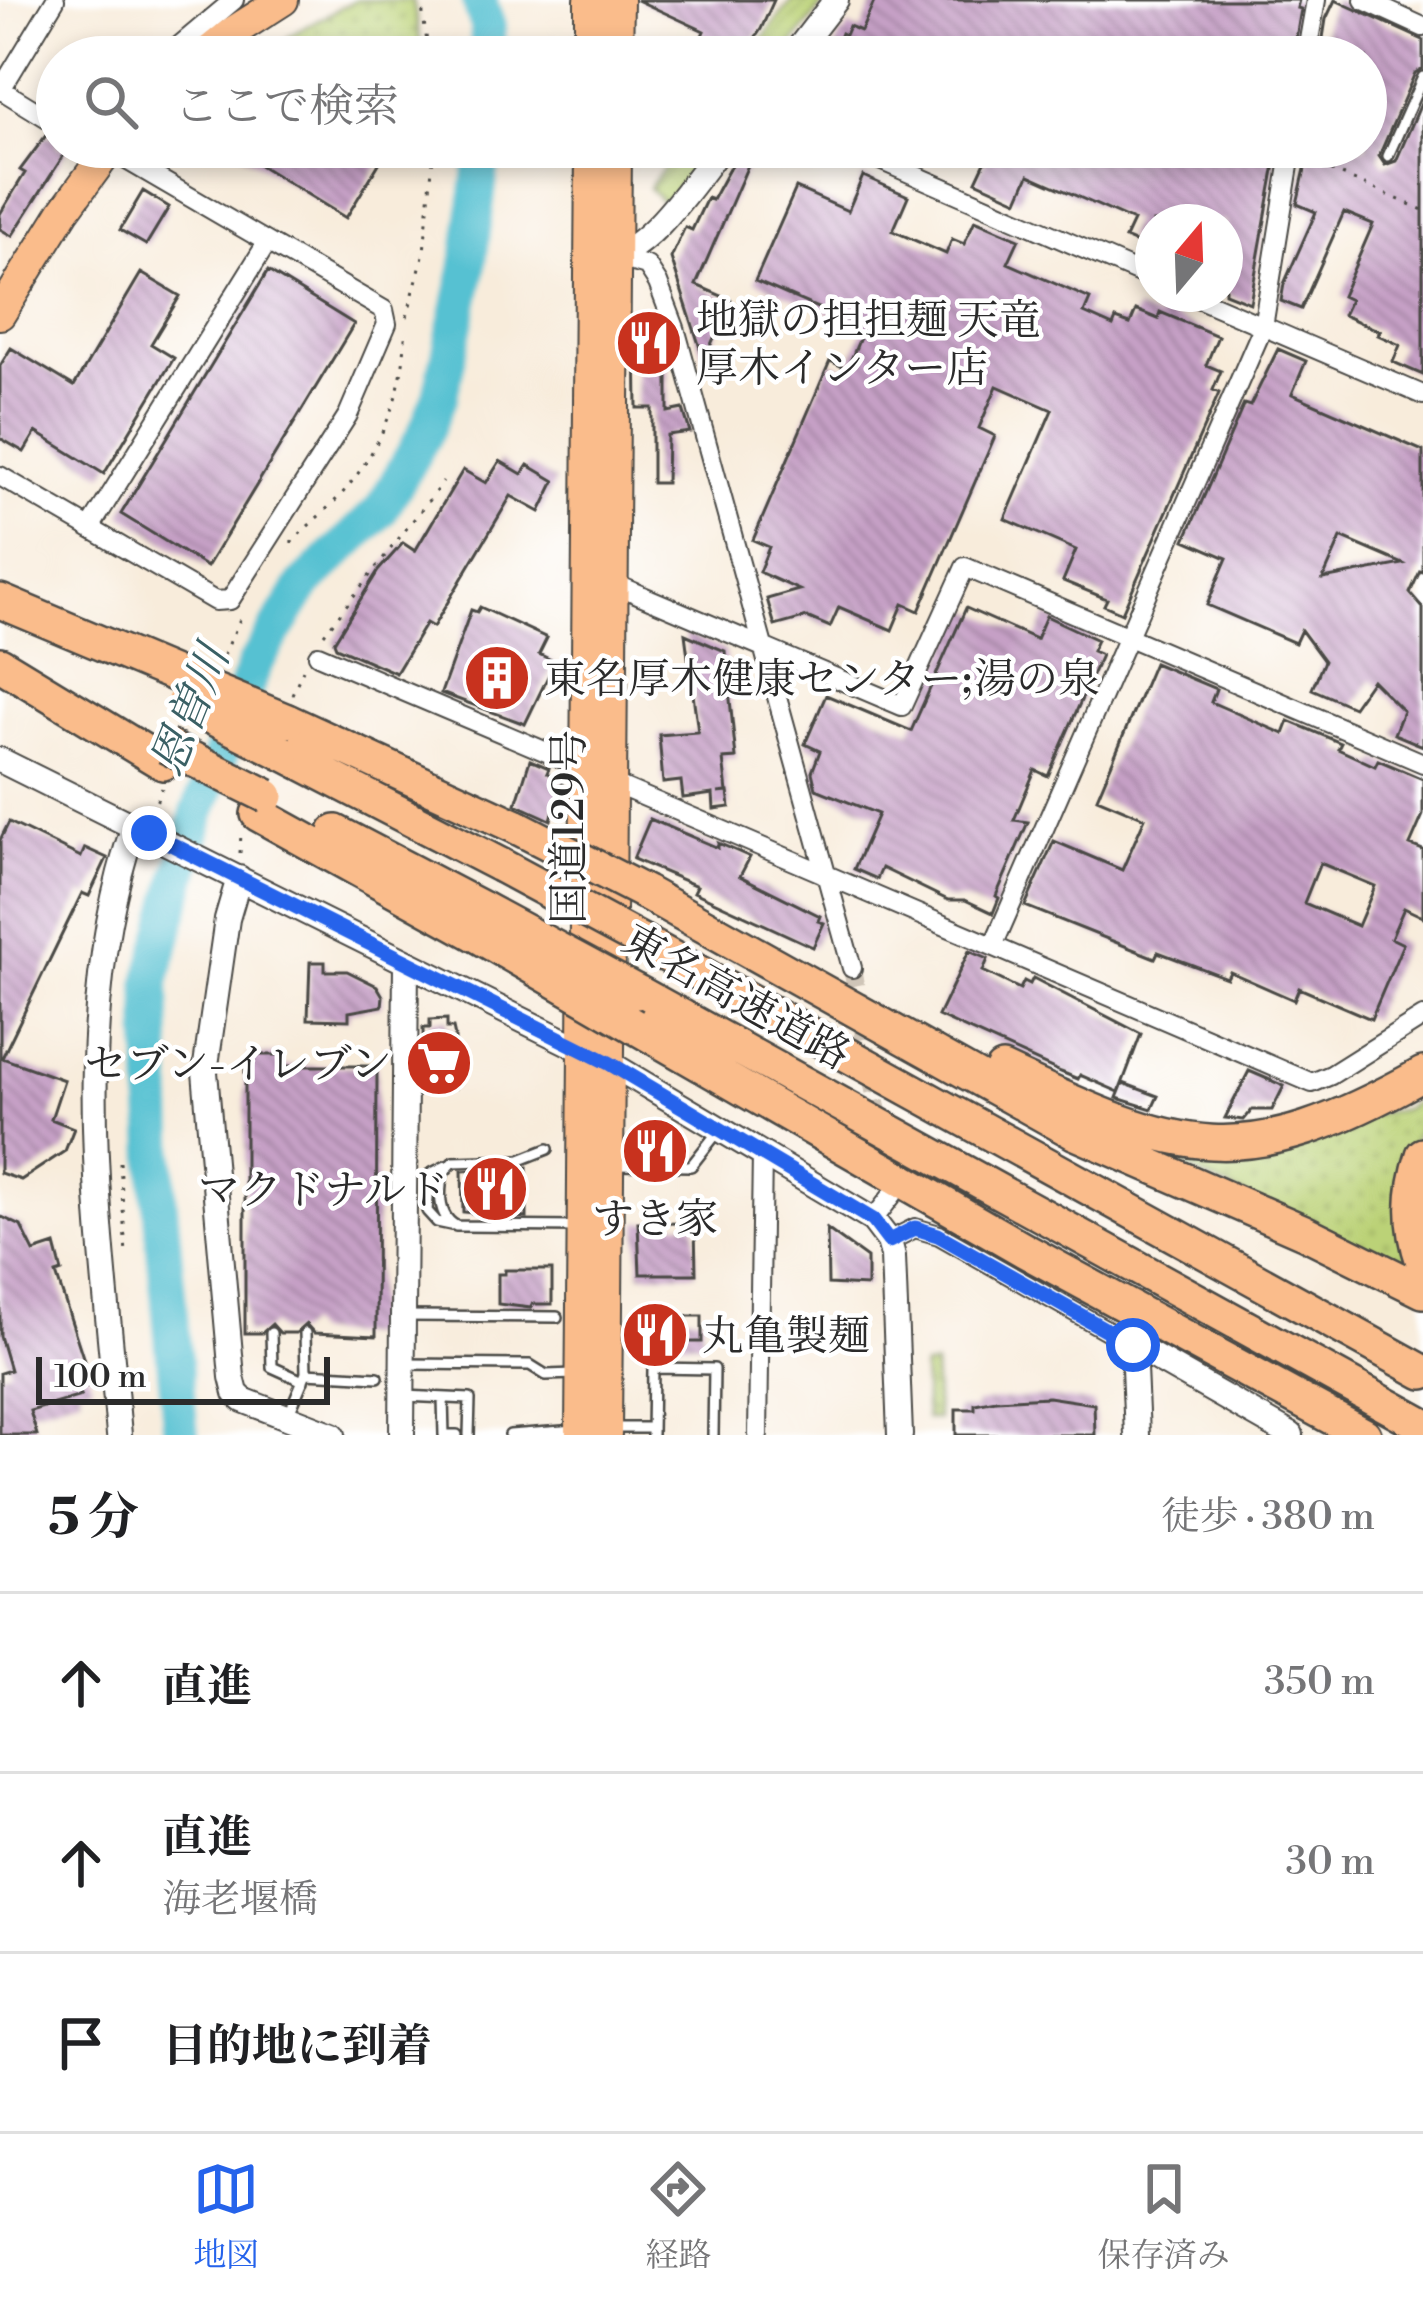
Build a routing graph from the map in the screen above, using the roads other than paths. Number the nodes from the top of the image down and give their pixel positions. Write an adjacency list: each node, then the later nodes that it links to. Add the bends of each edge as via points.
1 (55, 0): 18 (street)
2 (234, 0): 11 (street)
3 (284, 0): 12 (main road)
4 (590, 0): 13 (main road)
5 (618, 0): 14 (main road)
6 (836, 0): 15 (street)
7 (1316, 0): 16 (street)
8 (1364, 0): 9 (street)
9 (1394, 6): 10 (street)
10 (1423, 27)
11 (191, 36)
12 (228, 36)
13 (590, 36)
14 (617, 36)
15 (808, 36)
16 (1310, 36)
17 (1423, 77): 21 (lane)
18 (0, 90): 19 (street)
19 (36, 111)
20 (1387, 126): 21 (lane)
21 (1399, 131): 22 (lane)
22 (1388, 156)
23 (94, 168): 34 (main road)
24 (141, 168): 30 (street)
25 (593, 168): 31 (main road, 国道129号)
26 (613, 168): 31 (main road, 国道129号)
27 (704, 168): 31 (street, via 653,232)
28 (898, 168): 32 (street)
29 (1288, 168): 35 (street)
30 (267, 243): 38 (street); 38 (street, via 384,310 387,324 339,430 230,600 214,601)
31 (603, 256): 39 (main road, 国道129号); 43 (street, via 647,266 658,283); 49 (main road, 国道129号)
32 (1135, 271)
33 (1229, 312): 35 (street)
34 (0, 314)
35 (1263, 327): 36 (street); 42 (street)
36 (1423, 395)
37 (0, 476): 38 (street)
38 (90, 528)
39 (612, 584): 43 (street); 49 (main road, 国道129号)
40 (0, 601): 46 (highway)
41 (0, 611): 46 (highway, 東名高速道路)
42 (1128, 636): 43 (street, via 965,567 902,706); 47 (street); 54 (street)
43 (767, 651): 51 (street)
44 (318, 655): 49 (street)
45 (0, 663): 57 (highway, bridge)
46 (188, 693): 53 (highway, bridge, via 413,778); 78 (highway, 東名高速道路, bridge)
47 (1423, 763)
48 (4, 772): 50 (street)
49 (598, 774): 51 (street); 59 (main road, 国道129号)
50 (141, 829): 52 (street); 89 (street, via 117,874 106,936 94,1127)
51 (822, 872): 54 (street); 56 (street)
52 (231, 874): 55 (street); 85 (street, via 205,1072 224,1320 236,1393)
53 (646, 893): 60 (highway, via 916,1030 1161,1136 1210,1144 1290,1136); 71 (highway, via 1074,1132)
54 (993, 946): 58 (street, via 1312,1083)
55 (406, 962): 59 (street); 72 (street)
56 (852, 968)
57 (636, 1009): 82 (highway); 86 (highway, 東名高速道路)
58 (1423, 1017)
59 (597, 1057): 61 (street); 65 (main road, 国道129号); 68 (main road, 国道129号)
60 (1423, 1074)
61 (720, 1128): 63 (street); 65 (lane, via 691,1166)
62 (548, 1149): 68 (lane, via 520,1160 448,1164 441,1181 445,1220)
63 (762, 1153): 67 (street); 96 (street)
64 (1423, 1155): 70 (highway, via 1412,1199)
65 (608, 1164): 88 (main road, 国道129号)
66 (892, 1194): 67 (street)
67 (873, 1220): 69 (street)
68 (583, 1227): 79 (main road, 国道129号)
69 (889, 1241): 76 (street, via 915,1228 938,1235); 97 (street)
70 (1423, 1262)
71 (1423, 1291)
72 (404, 1316): 73 (lane); 77 (street)
73 (557, 1317)
74 (271, 1333): 80 (lane, via 272,1367)
75 (305, 1333): 80 (lane)
76 (1133, 1345): 98 (street); 99 (street)
77 (403, 1364): 79 (lane, via 530,1365 546,1376); 83 (street)
78 (1423, 1372)
79 (582, 1374): 88 (main road, 国道129号)
80 (305, 1377): 81 (lane); 85 (lane)
81 (378, 1377)
82 (1286, 1395): 100 (highway); 101 (highway)
83 (403, 1396): 84 (lane); 91 (street)
84 (443, 1398): 92 (lane, via 443,1435); 93 (lane, via 470,1399)
85 (287, 1418): 90 (street)
86 (1423, 1425)
87 (652, 1431): 88 (lane); 95 (lane, via 653,1368 714,1369)
88 (594, 1432): 94 (lane)
89 (119, 1435)
90 (333, 1435)
91 (402, 1435)
92 (457, 1435)
93 (469, 1435)
94 (510, 1435)
95 (713, 1435)
96 (758, 1435)
97 (900, 1435)
98 (1137, 1435)
99 (1292, 1435)
100 (1348, 1435)
101 (1364, 1435)

